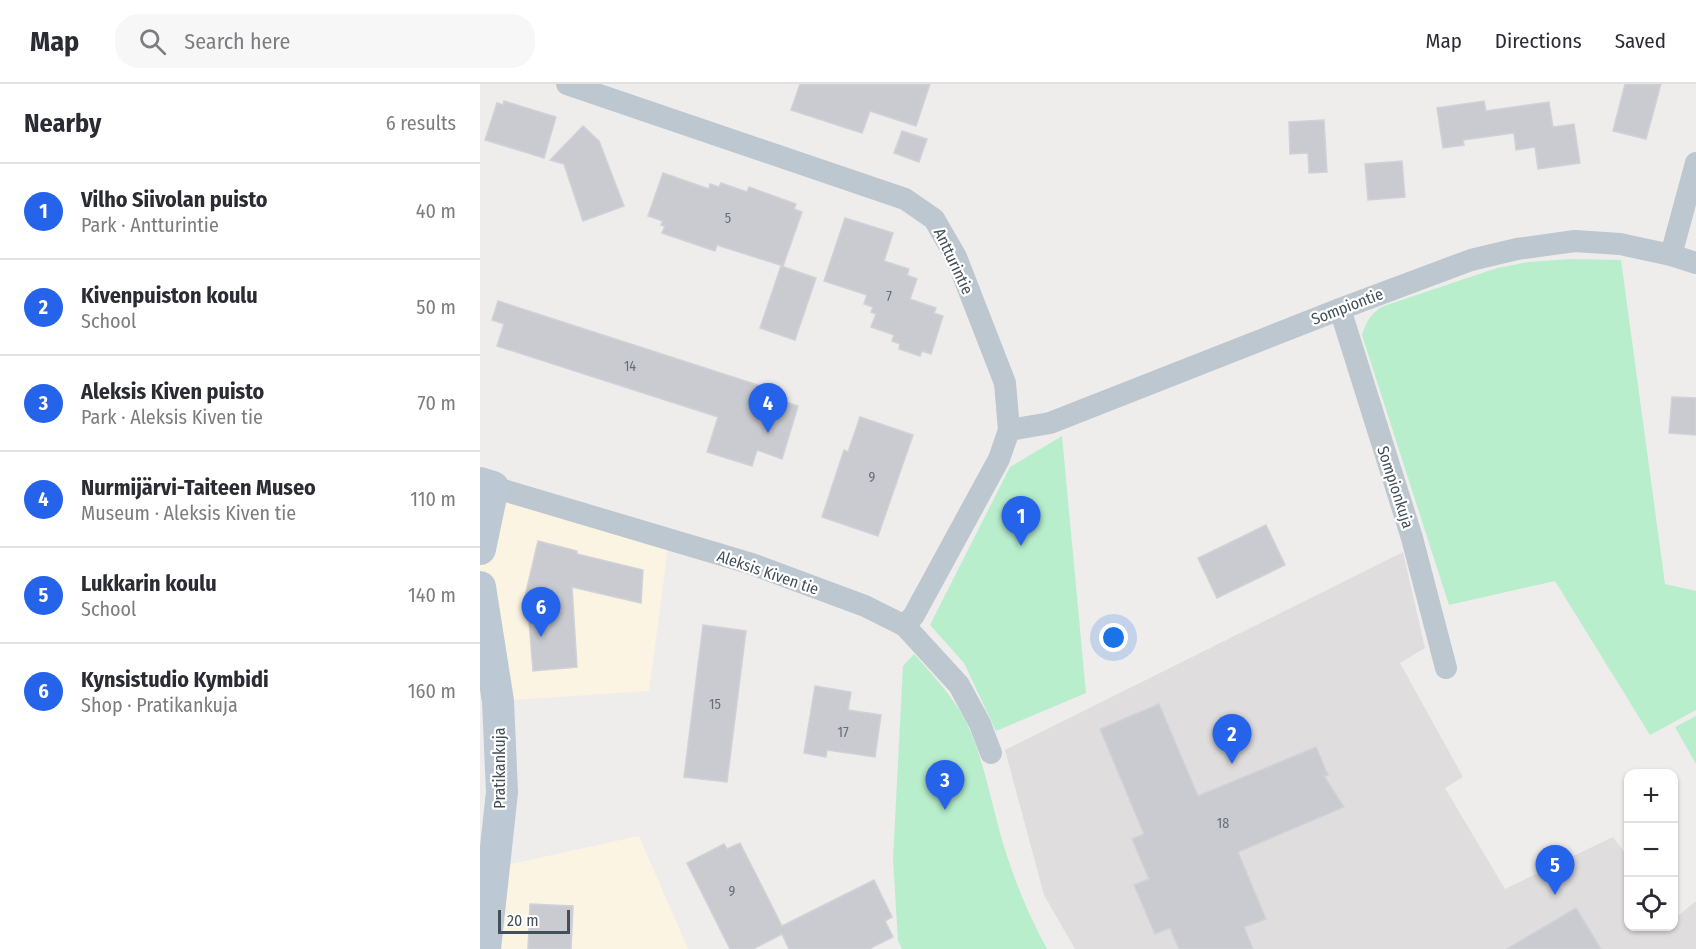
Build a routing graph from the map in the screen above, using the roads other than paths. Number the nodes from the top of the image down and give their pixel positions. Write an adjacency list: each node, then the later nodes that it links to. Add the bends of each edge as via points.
1 (567, 84): 6 (street, Antturintie, via 905,198 934,219 956,257 1005,383)
2 (1696, 163): 3 (street)
3 (1671, 255): 4 (street, Sompiontie); 5 (street, Sompiontie, via 1620,244 1575,242 1517,249 1471,260)
4 (1696, 263)
5 (1340, 309): 6 (street, Sompiontie, via 1050,423); 11 (street, Sompionkuja, via 1412,538)
6 (1009, 430): 10 (street, Antturintie, via 999,459)
7 (487, 485): 8 (street); 10 (street, Aleksis Kiven tie, via 752,564 865,606)
8 (480, 549)
9 (480, 587): 13 (street, Pratikankuja, via 498,701 502,792)
10 (905, 626): 12 (street, Aleksis Kiven tie, via 959,685)
11 (1446, 668)
12 (991, 753)
13 (485, 949)

